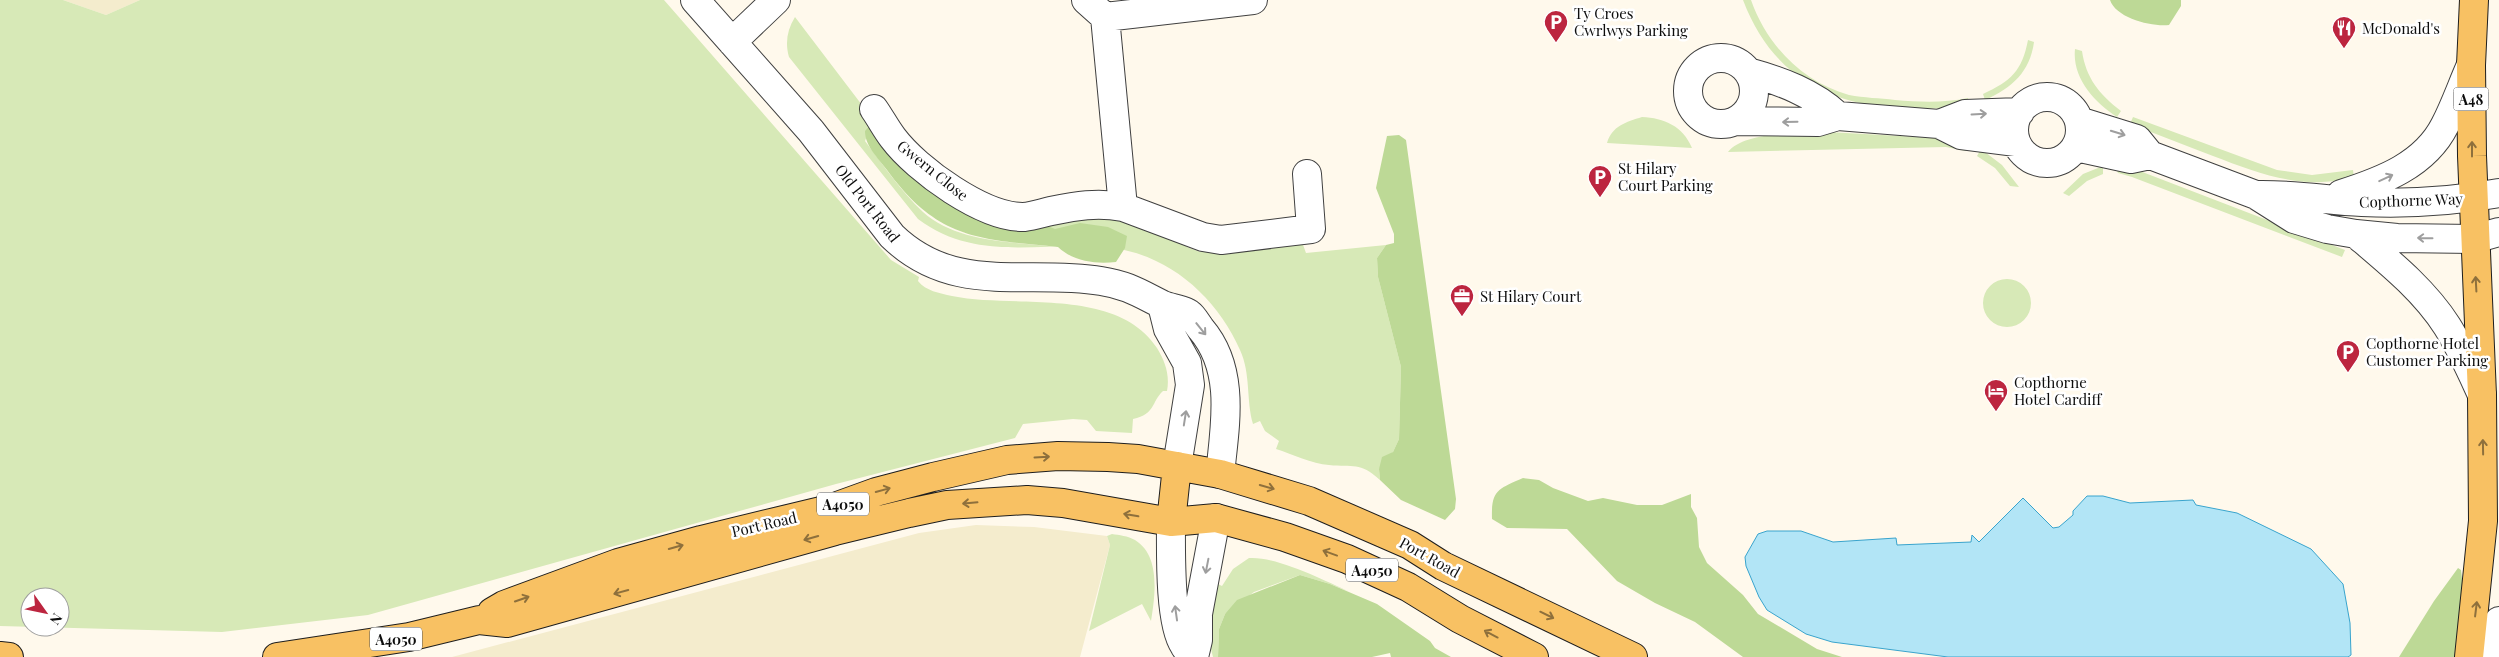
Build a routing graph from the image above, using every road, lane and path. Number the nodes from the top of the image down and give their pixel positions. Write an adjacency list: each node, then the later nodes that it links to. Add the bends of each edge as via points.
1 (695, 0): 6 (street, Old Port Road)
2 (776, 0): 6 (street)
3 (1253, 0): 5 (street)
4 (2474, 0): 7 (main road, A48)
5 (1095, 8): 20 (street)
6 (732, 42): 24 (street, Old Port Road, via 811,131 892,236 922,260 980,276 1102,281 1135,289)
7 (2471, 65): 18 (main road, A48, one-way to 7); 19 (street, Copthorne Way, one-way to 7, via 2372,184 2424,154 2445,126)
8 (1748, 72): 11 (street, via 1779,81 1824,102); 12 (street, via 1754,83 1754,94 1746,114); 12 (street, via 1729,59 1718,58 1702,64 1689,83 1690,103 1696,112 1716,124)
9 (874, 109): 20 (street, Gwern Close, via 909,155 952,189 988,210 1026,217 1081,205)
10 (2020, 112): 13 (street, one-way to 10, via 1965,114); 14 (street, via 2034,100 2048,97 2069,104); 15 (street, via 2014,126)
11 (1838, 116): 12 (street, one-way to 12, via 1818,122); 13 (street)
12 (1735, 121)
13 (1938, 124): 15 (street, via 1961,135)
14 (2077, 134): 15 (street, via 2068,156 2047,164 2033,161); 17 (street, Copthorne Way, via 2131,159 2150,155)
15 (2016, 142)
16 (1307, 174): 20 (street, Gwern Close, via 1311,229 1221,240 1203,237)
17 (2256, 195): 19 (street, Copthorne Way, via 2292,194); 22 (street, Copthorne Way, via 2294,219)
18 (2486, 195): 19 (street, Copthorne Way, via 2364,202); 23 (main road, A48)
19 (2323, 199)
20 (1123, 207)
21 (2499, 215): 23 (street)
22 (2356, 234): 23 (street, Copthorne Way, one-way to 22); 25 (street, Copthorne Way, via 2405,277 2434,308 2465,358)
23 (2487, 235): 25 (main road, A48, one-way to 23)
24 (1162, 305): 26 (street, one-way to 24, via 1190,385 1187,363 1168,328); 27 (street, Old Port Road, one-way to 27, via 1187,312 1206,335 1219,361 1227,404)
25 (2482, 395): 38 (main road, A48, one-way to 25, via 2483,521)
26 (1177, 466): 27 (main road, Port Road / A4050); 29 (main road); 30 (main road, Port Road / A4050, one-way to 26, via 504,605 618,563 829,509 876,492 1007,460 1108,457)
27 (1220, 474): 28 (main road); 37 (main road, Port Road / A4050, one-way to 37, via 1300,498 1357,521)
28 (1216, 518): 29 (main road, Port Road / A4050); 35 (street, one-way to 35, via 1198,614); 36 (main road, Port Road / A4050, one-way to 28, via 1460,619 1408,587 1346,559 1285,537)
29 (1171, 522): 30 (main road, Port Road / A4050, one-way to 30, via 1027,500 947,506 835,531 507,623); 35 (street, one-way to 29, via 1183,644 1177,623 1171,577)
30 (478, 620): 34 (main road, Port Road / A4050, via 409,637)
31 (2499, 621): 39 (street)
32 (0, 656): 33 (main road)
33 (9, 657)
34 (277, 657)
35 (1194, 657)
36 (1534, 657)
37 (1633, 657)
38 (2470, 657)
39 (2494, 657)

